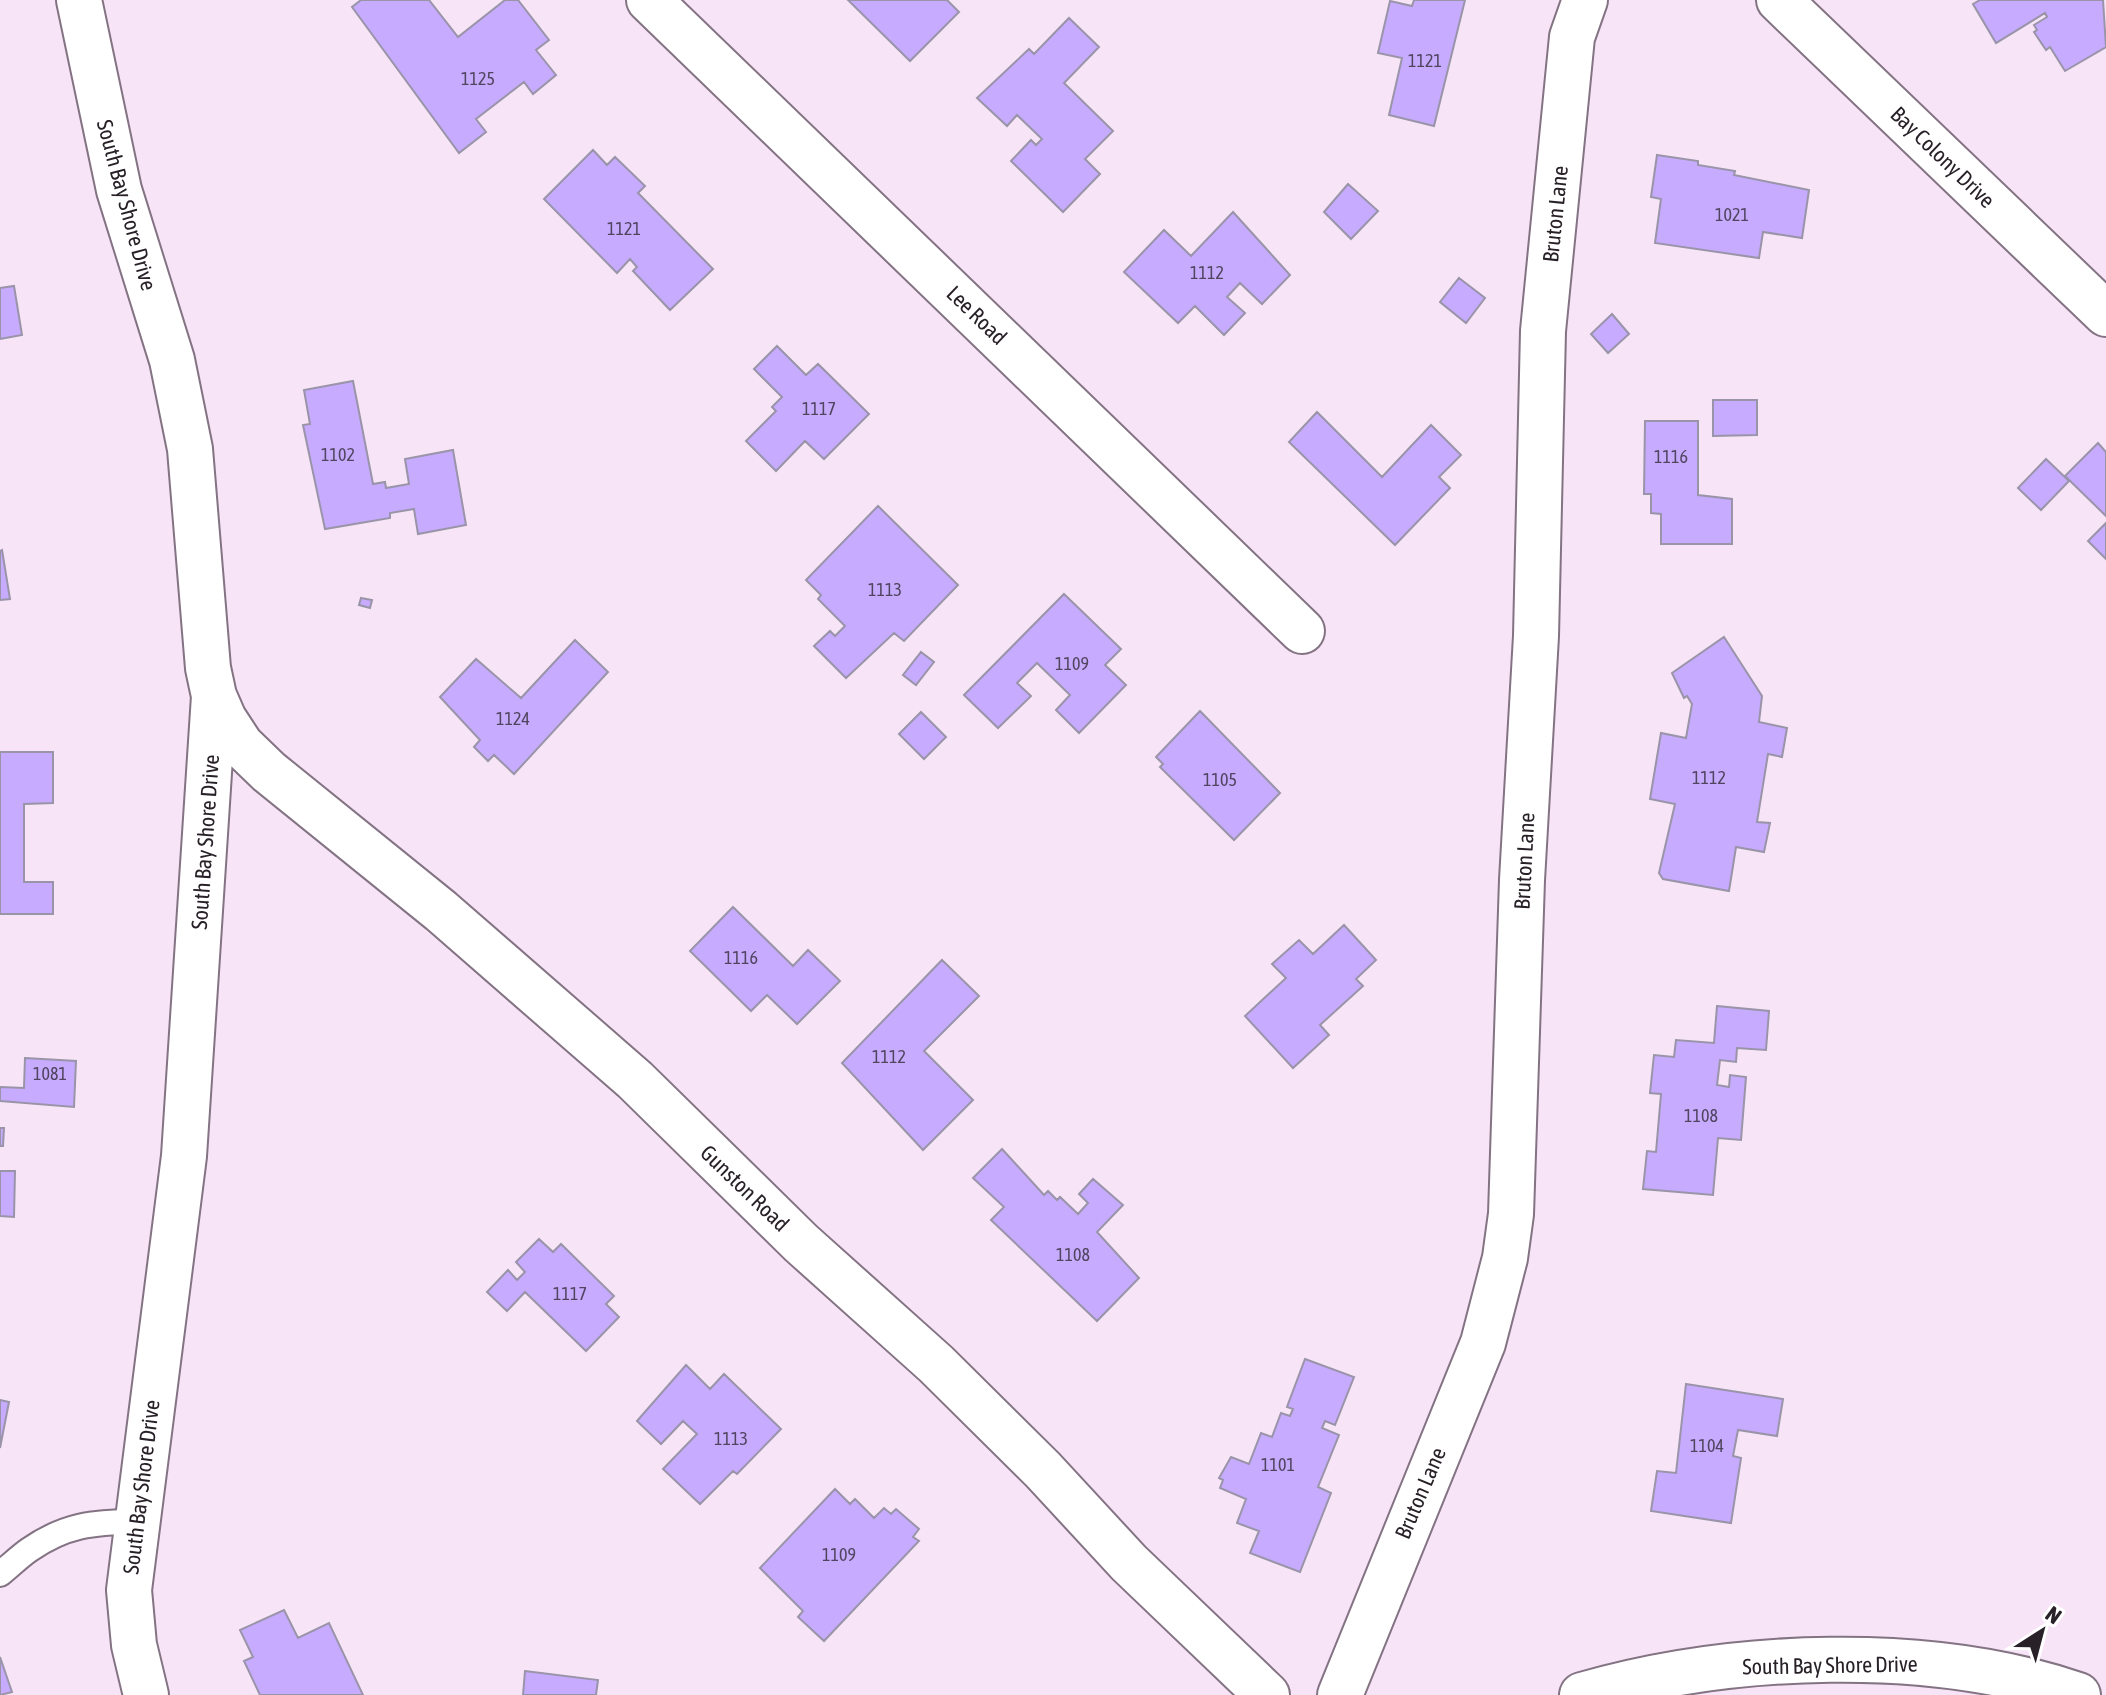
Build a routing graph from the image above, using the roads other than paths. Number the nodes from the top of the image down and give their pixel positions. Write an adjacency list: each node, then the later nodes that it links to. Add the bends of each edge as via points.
1 (79, 0): 7 (street, South Bay Shore Drive, via 119,190 172,360 190,449)
2 (649, 0): 6 (street, Lee Road)
3 (1585, 0): 12 (street, Bruton Lane, via 1572,37 1543,331 1536,636 1505,1258 1483,1343)
4 (1779, 0): 5 (street, Bay Colony Drive)
5 (2106, 314)
6 (1302, 631)
7 (214, 696): 8 (street, South Bay Shore Drive, via 184,1156); 11 (street, Gunston Road, via 241,745 269,772 441,911 635,1080 801,1243 936,1364 1129,1563)
8 (136, 1522): 9 (lane, via 91,1522 64,1531 26,1551); 10 (street, South Bay Shore Drive, via 129,1590)
9 (0, 1574)
10 (146, 1695)
11 (1267, 1695)
12 (1340, 1695)
13 (1582, 1695): 14 (street, South Bay Shore Drive, via 1703,1667 1836,1662 1988,1671)
14 (2078, 1695)

